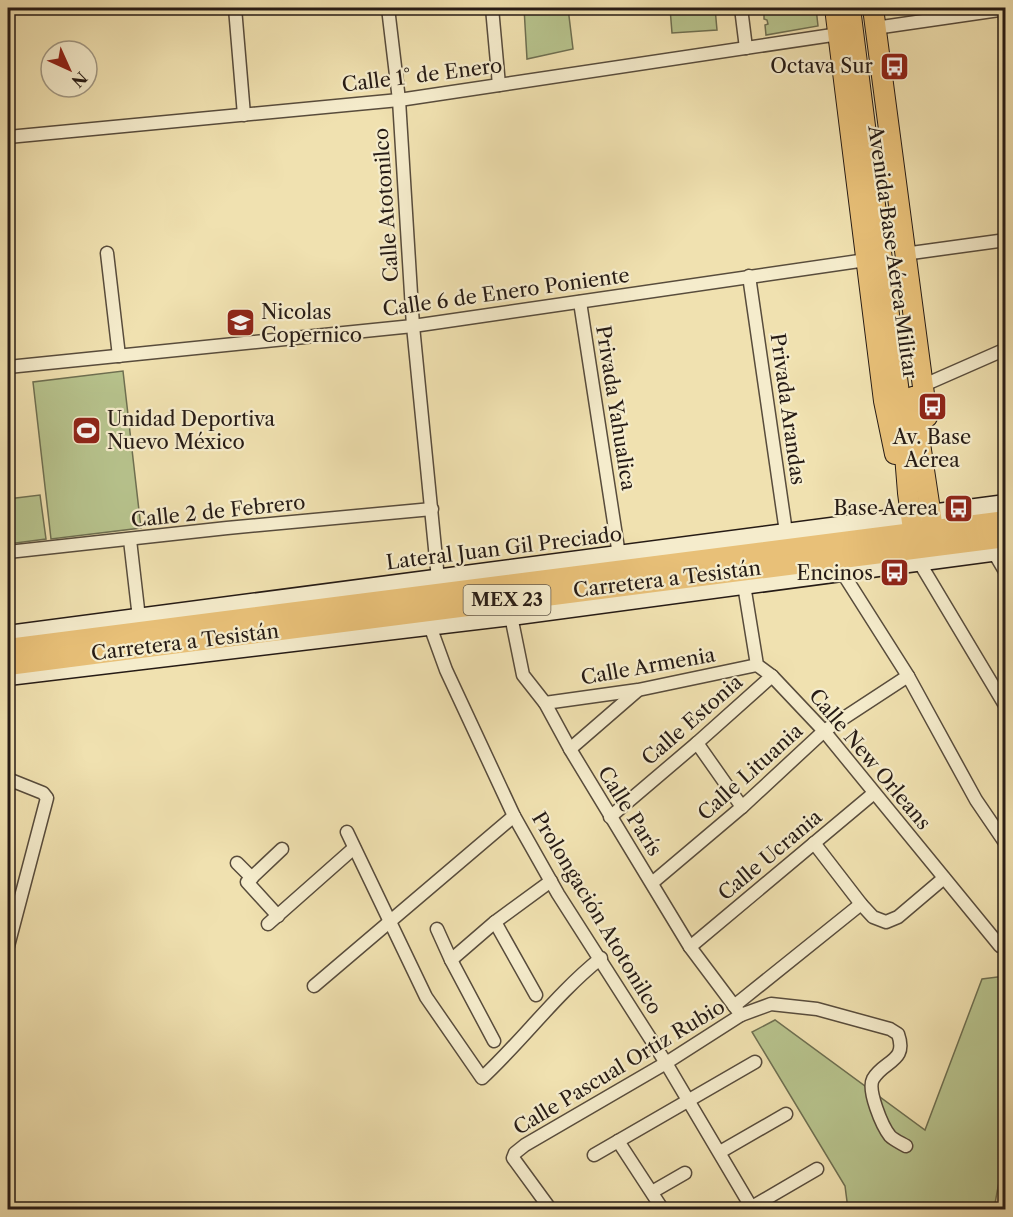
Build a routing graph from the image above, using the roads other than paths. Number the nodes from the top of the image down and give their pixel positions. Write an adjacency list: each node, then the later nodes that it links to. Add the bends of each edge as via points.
1 (235, 8): 15 (street)
2 (388, 8): 14 (street, Calle Atotonilco)
3 (492, 8): 13 (street)
4 (741, 8): 12 (street)
5 (835, 8): 11 (main road, Avenida Base Aérea Militar)
6 (850, 8): 28 (main road, Avenida Base Aérea Militar, via 902,417)
7 (861, 8): 32 (main road, Avenida Base Aérea Militar, via 910,382)
8 (873, 8): 10 (main road, Avenida Base Aérea Militar)
9 (1005, 9): 10 (street)
10 (875, 28): 19 (main road, Avenida Base Aérea Militar)
11 (839, 34): 12 (street, Calle 1° de Enero); 20 (main road, Avenida Base Aérea Militar)
12 (746, 48): 13 (street, Calle 1° de Enero)
13 (500, 85): 14 (street, Calle 1° de Enero)
14 (399, 100): 15 (street, Calle 1° de Enero); 23 (street, Calle Atotonilco)
15 (244, 115): 16 (street, Calle 1° de Enero)
16 (8, 137)
17 (1005, 240): 19 (street)
18 (107, 253): 25 (street)
19 (904, 254): 27 (main road, Avenida Base Aérea Militar)
20 (866, 260): 21 (street, Calle 6 de Enero Poniente); 28 (main road, Avenida Base Aérea Militar, via 884,401)
21 (749, 276): 22 (street, Calle 6 de Enero Poniente); 34 (street, Privada Arandas)
22 (580, 302): 23 (street, Calle 6 de Enero Poniente); 37 (street, Privada Yahualica)
23 (414, 326): 25 (street, Calle 6 de Enero Poniente); 30 (street, Calle Atotonilco)
24 (1005, 349): 27 (street)
25 (119, 356): 26 (street, Calle 6 de Enero Poniente)
26 (8, 367)
27 (924, 385): 32 (main road, Avenida Base Aérea Militar, via 932,472)
28 (908, 493): 32 (main road, Avenida Base Aérea Militar)
29 (1005, 504): 32 (main road)
30 (432, 510): 33 (street, Calle 2 de Febrero); 40 (street, Calle Atotonilco)
31 (1005, 521): 32 (main road, Carretera a Tesistán / MEX 23)
32 (925, 533): 34 (main road, Carretera a Tesistán / MEX 23); 35 (main road, Carretera a Tesistán / MEX 23); 38 (main road); 48 (main road, Carretera a Tesistán / MEX 23); 55 (street)
33 (130, 540): 36 (street, Calle 2 de Febrero); 44 (street)
34 (788, 541): 37 (main road, Lateral Juan Gil Preciado); 42 (main road, Carretera a Tesistán / MEX 23)
35 (1001, 546): 39 (street)
36 (8, 552)
37 (619, 555): 40 (main road, Lateral Juan Gil Preciado)
38 (842, 572): 41 (main road); 52 (street)
39 (1005, 573)
40 (438, 579): 42 (main road, Lateral Juan Gil Preciado)
41 (744, 585): 43 (main road); 49 (street)
42 (338, 600): 44 (main road, Lateral Juan Gil Preciado); 47 (main road, Carretera a Tesistán / MEX 23)
43 (511, 616): 45 (main road); 54 (street, Calle París, via 523,675)
44 (139, 618): 46 (main road, Lateral Juan Gil Preciado)
45 (429, 626): 50 (main road); 62 (street, Prolongación Atotonilco)
46 (8, 635)
47 (8, 650)
48 (8, 664)
49 (757, 665): 51 (street, Calle New Orleans); 53 (street, Calle Armenia)
50 (8, 676)
51 (772, 676): 56 (street, Calle New Orleans); 57 (street, Calle Estonia)
52 (908, 676): 56 (street, Calle Lituania); 66 (street, via 976,800)
53 (638, 690): 54 (street, Calle Armenia); 58 (street)
54 (545, 703): 58 (street, Calle París)
55 (1005, 707)
56 (824, 731): 60 (street, Calle New Orleans); 61 (street, Calle Lituania)
57 (698, 743): 61 (street); 63 (street, Calle Estonia)
58 (570, 749): 63 (street, Calle París)
59 (8, 779): 78 (street, via 43,793 46,798)
60 (874, 793): 65 (street, Calle Ucrania); 71 (street, Calle New Orleans)
61 (742, 807): 73 (street, Calle Lituania)
62 (514, 816): 72 (street, Prolongación Atotonilco); 75 (street)
63 (610, 817): 73 (street, Calle París)
64 (347, 832): 67 (street)
65 (814, 843): 74 (street); 80 (street, Calle Ucrania)
66 (1005, 844)
67 (354, 848): 70 (street, via 273,920 247,882); 75 (street)
68 (282, 849): 70 (street)
69 (237, 863): 70 (street)
70 (252, 878)
71 (944, 878): 74 (street, via 898,917 886,922); 79 (street, Calle New Orleans)
72 (551, 881): 76 (street); 81 (street, Prolongación Atotonilco)
73 (652, 883): 80 (street, Calle París)
74 (861, 904): 85 (street)
75 (390, 921): 81 (street, via 426,997 482,1078 576,978); 83 (street)
76 (495, 922): 82 (street); 84 (street)
77 (437, 929): 82 (street)
78 (8, 946)
79 (1000, 946)
80 (690, 947): 85 (street, Calle París)
81 (601, 958): 88 (street, Prolongación Atotonilco)
82 (451, 960): 86 (street)
83 (314, 986)
84 (536, 994)
85 (738, 1011): 88 (street, Calle Pascual Ortiz Rubio); 92 (street, via 771,1004 817,1009 898,1034 898,1055 873,1078 872,1086 879,1118 891,1137)
86 (494, 1041)
87 (755, 1062): 89 (street)
88 (666, 1063): 89 (street, Prolongación Atotonilco); 99 (street, Calle Pascual Ortiz Rubio, via 515,1153 513,1158 518,1167)
89 (688, 1100): 91 (street); 93 (street, Prolongación Atotonilco)
90 (786, 1114): 93 (street)
91 (618, 1141): 94 (street); 97 (street)
92 (906, 1146)
93 (720, 1152): 98 (street, Prolongación Atotonilco)
94 (594, 1155)
95 (817, 1169): 98 (street)
96 (685, 1173): 97 (street)
97 (652, 1192): 100 (street)
98 (752, 1208)
99 (551, 1209)
100 (663, 1209)

